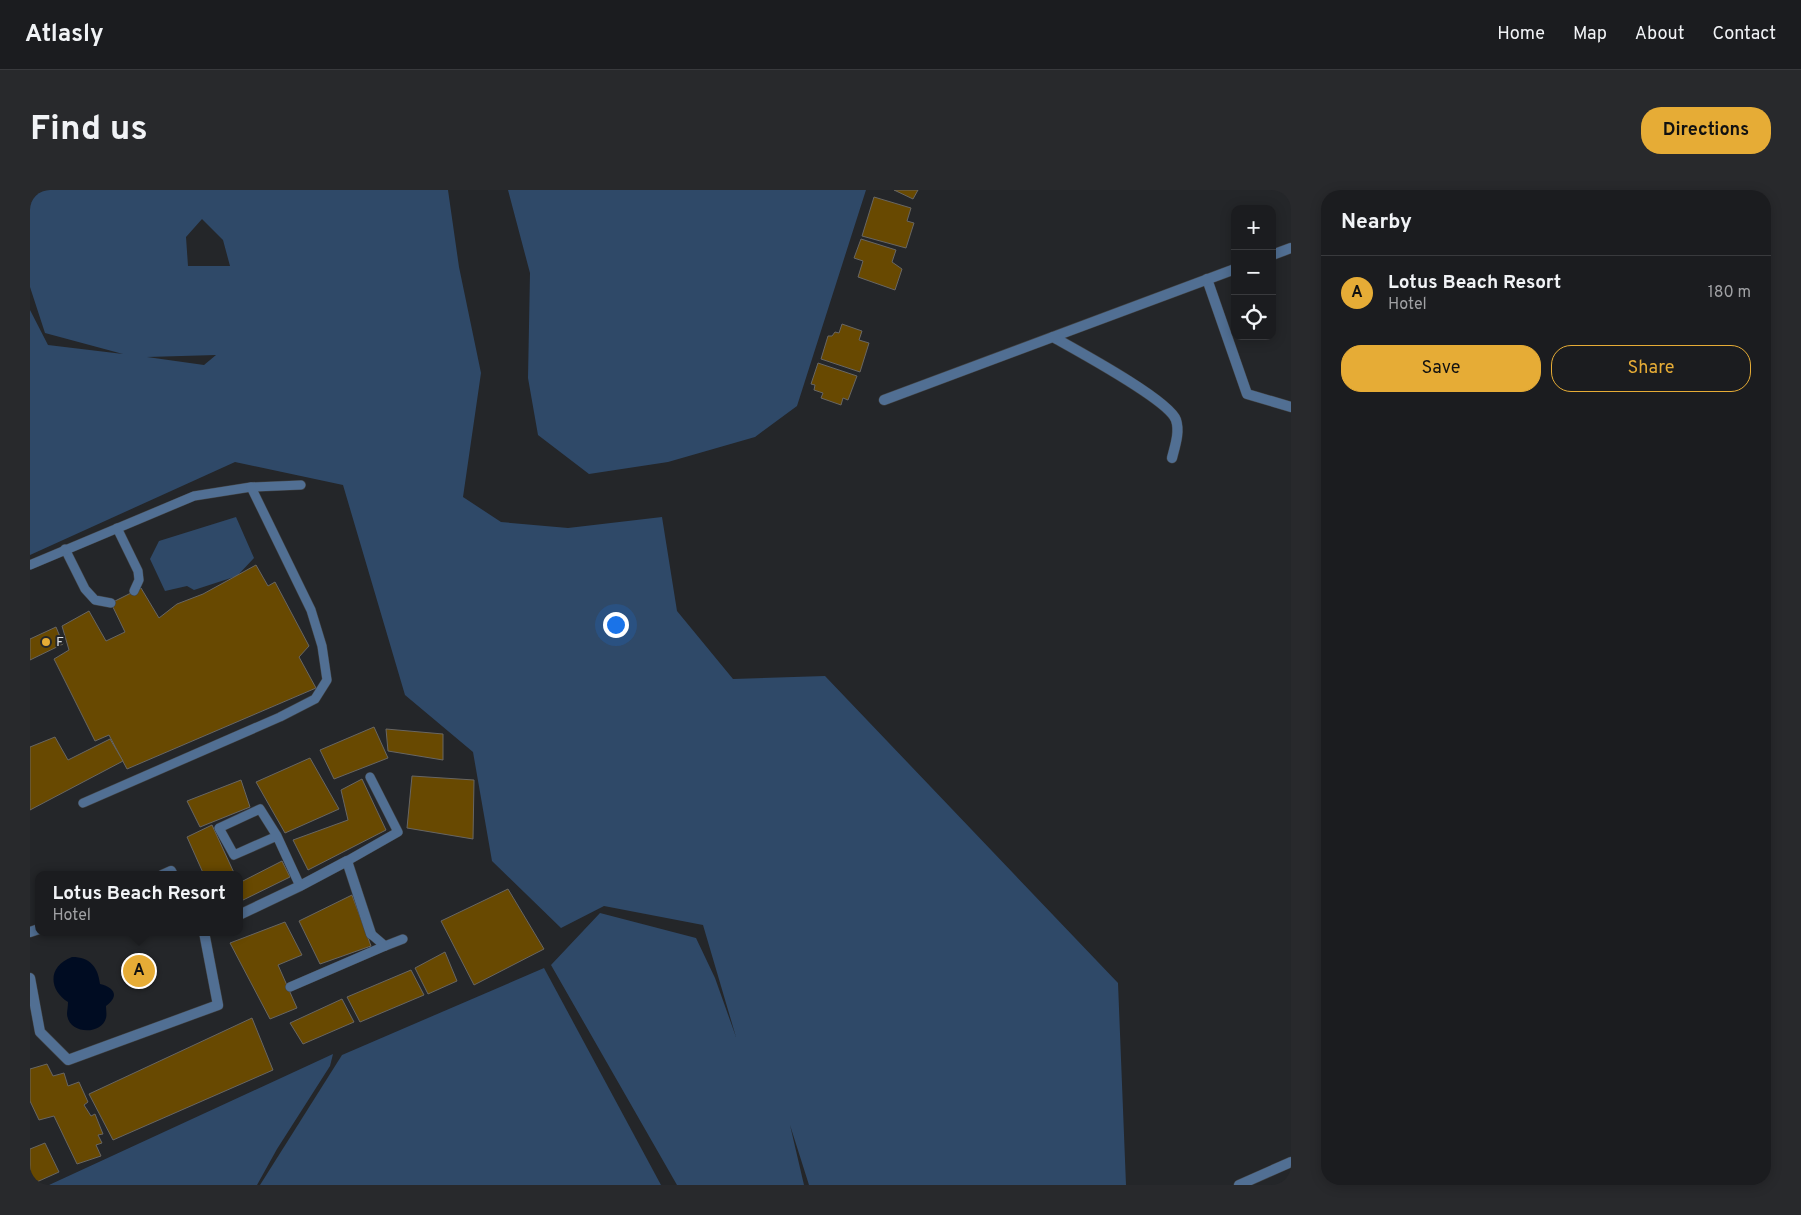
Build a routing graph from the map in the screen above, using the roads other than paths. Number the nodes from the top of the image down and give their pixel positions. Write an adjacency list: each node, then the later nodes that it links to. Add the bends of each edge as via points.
1 (1291, 248): 2 (street)
2 (1276, 254)
3 (1231, 270): 4 (street)
4 (1207, 279): 5 (street); 7 (street, via 1247,394)
5 (1053, 337): 6 (street); 8 (street, via 1162,403 1176,420 1177,436)
6 (884, 400)
7 (1291, 407)
8 (1172, 458)
9 (301, 486): 10 (lane)
10 (251, 487): 11 (lane, via 194,496); 17 (lane, via 311,610 322,646 327,680 315,699 280,717)
11 (117, 528): 12 (lane); 14 (lane, via 138,571 139,580)
12 (65, 549): 13 (lane); 15 (lane, via 85,589 95,600)
13 (30, 565)
14 (134, 591)
15 (110, 603)
16 (370, 777): 19 (lane, via 398,832)
17 (83, 803)
18 (277, 836): 18 (lane, via 260,810 219,828 234,855); 20 (lane)
19 (347, 861): 20 (street); 22 (street)
20 (300, 886): 21 (street)
21 (243, 913)
22 (371, 934): 25 (lane)
23 (205, 936): 28 (street, via 218,1004 68,1060)
24 (403, 939): 25 (lane)
25 (385, 946): 27 (lane)
26 (30, 978): 28 (street)
27 (290, 987)
28 (35, 1034)
29 (1291, 1162): 30 (street)
30 (1239, 1185)

